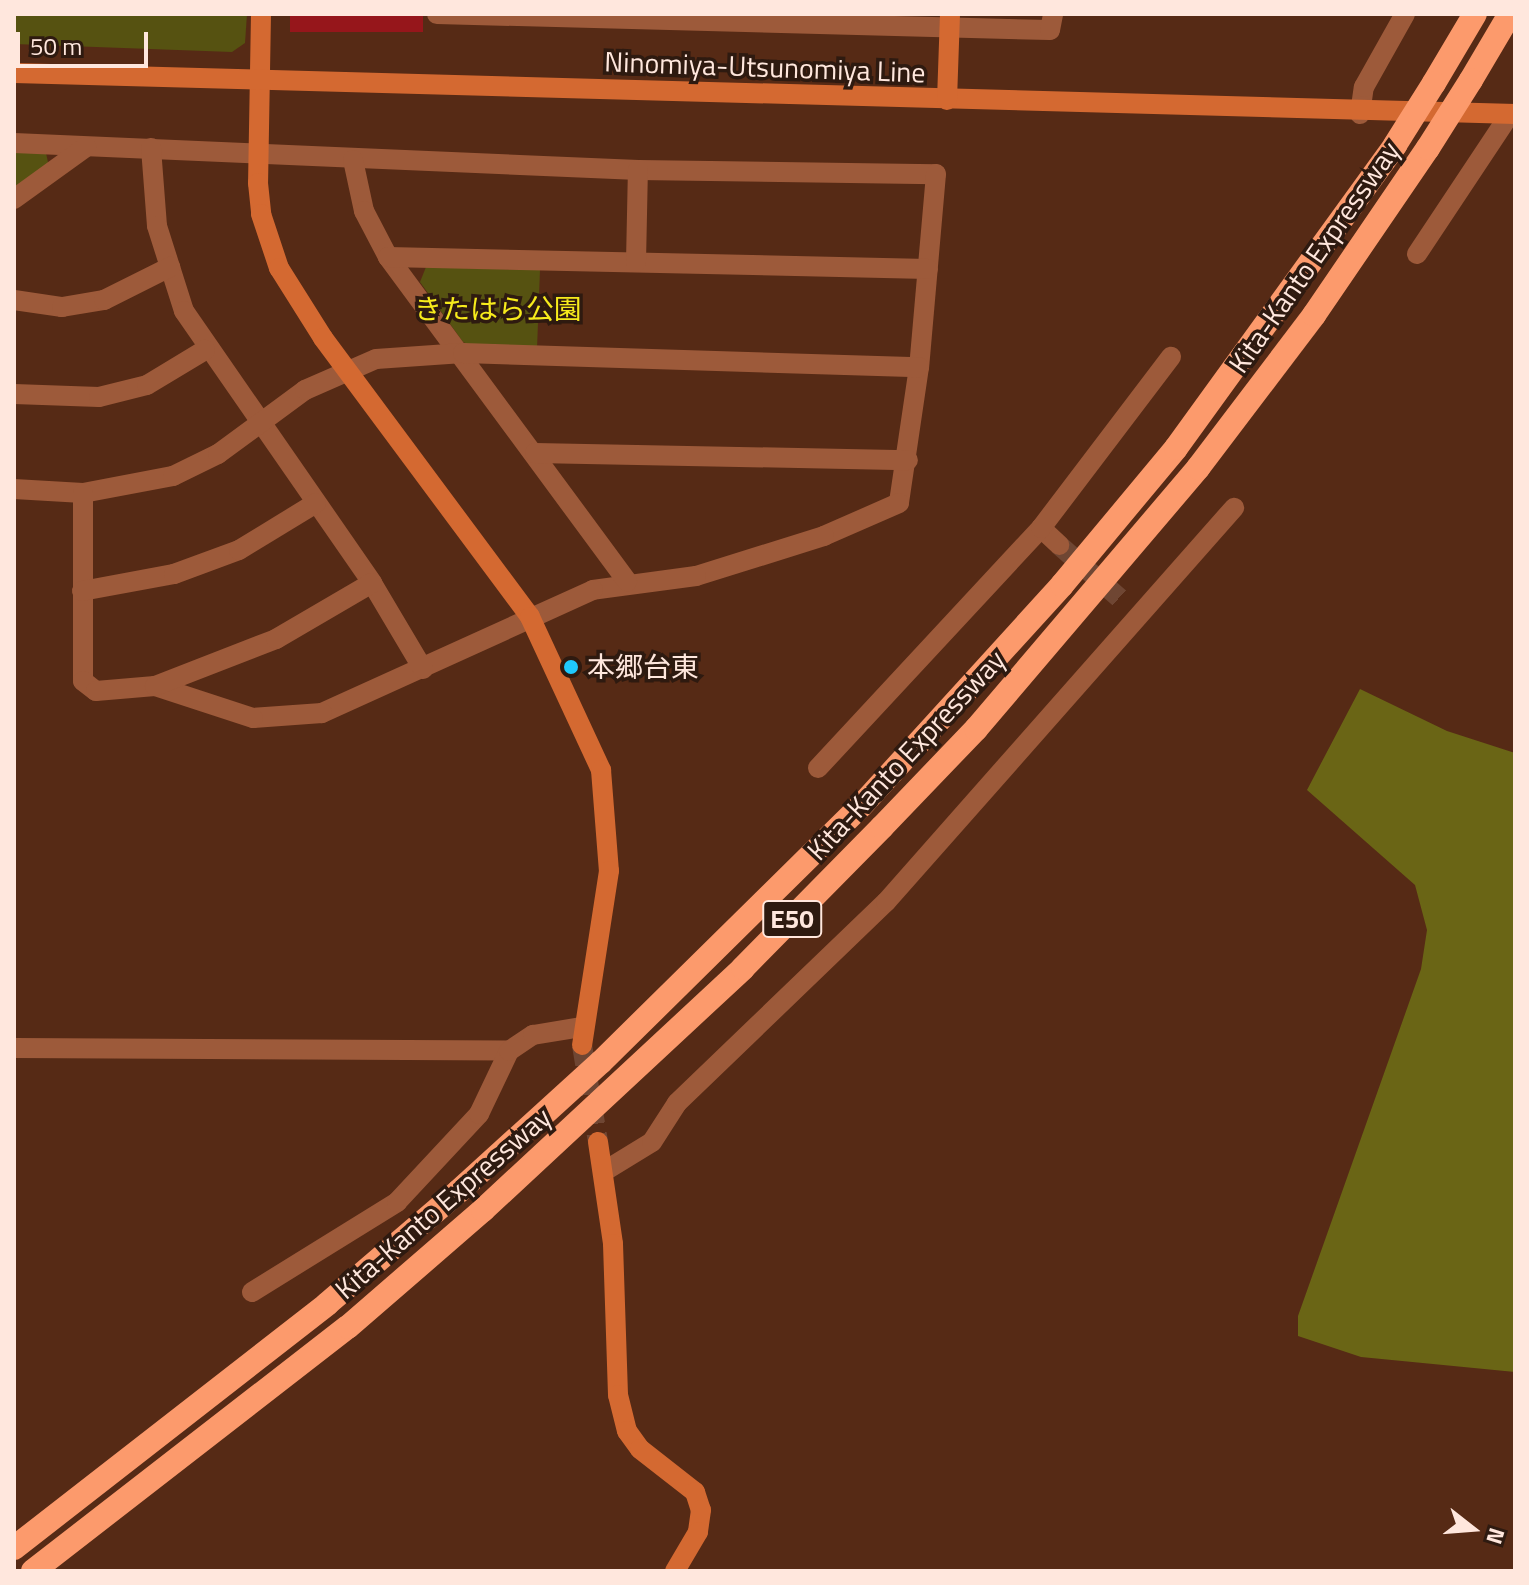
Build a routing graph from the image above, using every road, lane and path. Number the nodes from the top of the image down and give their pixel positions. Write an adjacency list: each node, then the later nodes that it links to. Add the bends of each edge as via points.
1 (261, 14): 11 (street)
2 (437, 14): 7 (street)
3 (1053, 14): 9 (street, via 1050,30)
4 (1405, 14): 13 (street, via 1364,87)
5 (1475, 14): 55 (highway, Kita-Kanto Expressway / E50, bridge, via 1395,145 1176,448 1013,641 850,817 613,1052 459,1191 203,1404)
6 (1510, 14): 56 (highway, Kita-Kanto Expressway / E50, bridge, via 1428,148 1314,315 1198,468 986,717 699,1010 471,1220 348,1327)
7 (598, 17): 8 (street)
8 (846, 20): 9 (street)
9 (950, 21): 12 (street)
10 (14, 73): 11 (street, Ninomiya-Utsunomiya Line)
11 (260, 81): 12 (street, Ninomiya-Utsunomiya Line); 18 (street)
12 (947, 100): 13 (street, Ninomiya-Utsunomiya Line)
13 (1360, 114): 14 (street, Ninomiya-Utsunomiya Line)
14 (1512, 114): 22 (street)
15 (14, 143): 16 (street)
16 (86, 147): 17 (street); 21 (street)
17 (151, 148): 18 (street); 25 (street, via 157,226)
18 (259, 151): 19 (street); 32 (street, via 267,239 299,304)
19 (353, 160): 20 (street); 23 (street, via 364,211)
20 (638, 170): 24 (street); 26 (street, via 936,174)
21 (14, 199)
22 (1417, 254)
23 (388, 257): 24 (street); 29 (street)
24 (636, 262): 26 (street)
25 (170, 267): 27 (street, via 104,300 62,307); 28 (street, via 184,311)
26 (928, 269): 31 (street)
27 (14, 300)
28 (205, 350): 33 (street, via 147,385 99,397); 34 (street)
29 (463, 353): 31 (street); 32 (street, via 376,359); 35 (street)
30 (1171, 357): 41 (street)
31 (919, 367): 36 (street)
32 (348, 370): 34 (street, via 305,390); 46 (street)
33 (14, 394)
34 (260, 424): 38 (street, via 173,476); 39 (street)
35 (535, 453): 36 (street); 43 (street)
36 (908, 460): 43 (street, via 899,503 824,536 696,576)
37 (14, 489): 38 (street)
38 (83, 493): 45 (street)
39 (316, 503): 44 (street); 45 (street, via 226,555 174,574)
40 (1234, 508): 53 (street, via 1132,609 886,902 677,1103 652,1142)
41 (1041, 528): 42 (street); 49 (street)
42 (1059, 545)
43 (627, 581): 46 (street)
44 (372, 583): 47 (street); 48 (street, via 276,639)
45 (82, 591): 48 (street, via 83,681 96,691)
46 (530, 617): 47 (street); 51 (street, via 590,736 608,797 609,871 582,1036 533,1035)
47 (423, 669): 48 (street, via 322,713 282,718 253,718)
48 (155, 686)
49 (818, 768)
50 (14, 1048): 51 (street)
51 (509, 1051): 54 (street, via 479,1114 397,1202)
52 (598, 1142): 53 (street)
53 (603, 1172): 57 (street, via 618,1395 627,1431 640,1449 695,1492 701,1510 698,1532)
54 (252, 1292)
55 (14, 1548)
56 (33, 1571)
57 (675, 1571)

